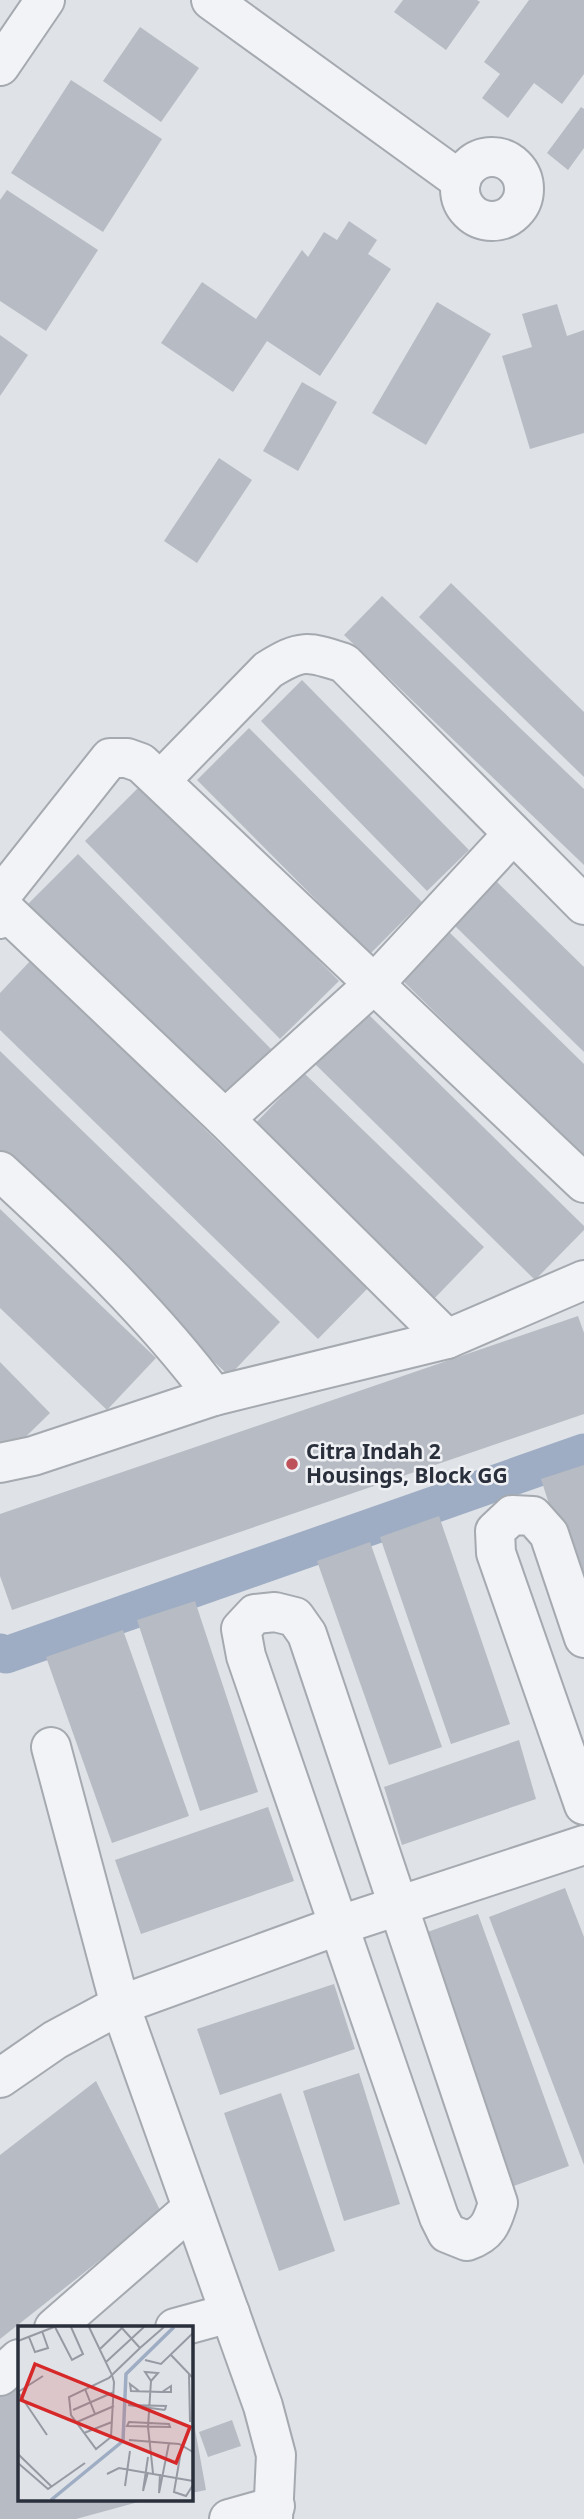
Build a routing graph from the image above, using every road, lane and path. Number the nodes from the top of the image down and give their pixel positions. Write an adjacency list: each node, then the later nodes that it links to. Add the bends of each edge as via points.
1 (45, 0): 3 (street)
2 (211, 0): 4 (street)
3 (0, 66)
4 (461, 181)
5 (161, 780): 6 (street, via 268,670 309,652 344,663); 8 (street, via 141,763 110,758 3,892); 9 (street)
6 (513, 834): 7 (street); 9 (street)
7 (584, 905)
8 (3, 915): 10 (street)
9 (375, 983): 10 (street); 12 (street)
10 (225, 1119): 14 (street)
11 (0, 1171): 15 (street, via 68,1233 180,1350)
12 (584, 1183)
13 (584, 1280): 14 (street)
14 (447, 1339): 15 (street)
15 (214, 1395): 16 (street)
16 (0, 1463)
17 (584, 1638): 19 (street, via 548,1534 533,1516 512,1515 495,1531 496,1553)
18 (51, 1747): 23 (street)
19 (584, 1805)
20 (584, 1845): 21 (street)
21 (397, 1906): 22 (street); 22 (street, via 307,1634 295,1617 255,1614 241,1629 246,1656); 22 (street, via 498,2203 492,2224 481,2236 467,2241 447,2233 439,2217)
22 (337, 1926): 23 (street)
23 (120, 2005): 24 (street, via 55,2040); 25 (street)
24 (0, 2078)
25 (192, 2208): 26 (street); 27 (street)
26 (230, 2313): 28 (street); 32 (street, via 276,2455)
27 (56, 2326)
28 (182, 2326)
29 (18, 2360): 31 (street)
30 (18, 2371): 31 (street)
31 (0, 2376)
32 (274, 2512): 33 (street)
33 (229, 2519)

